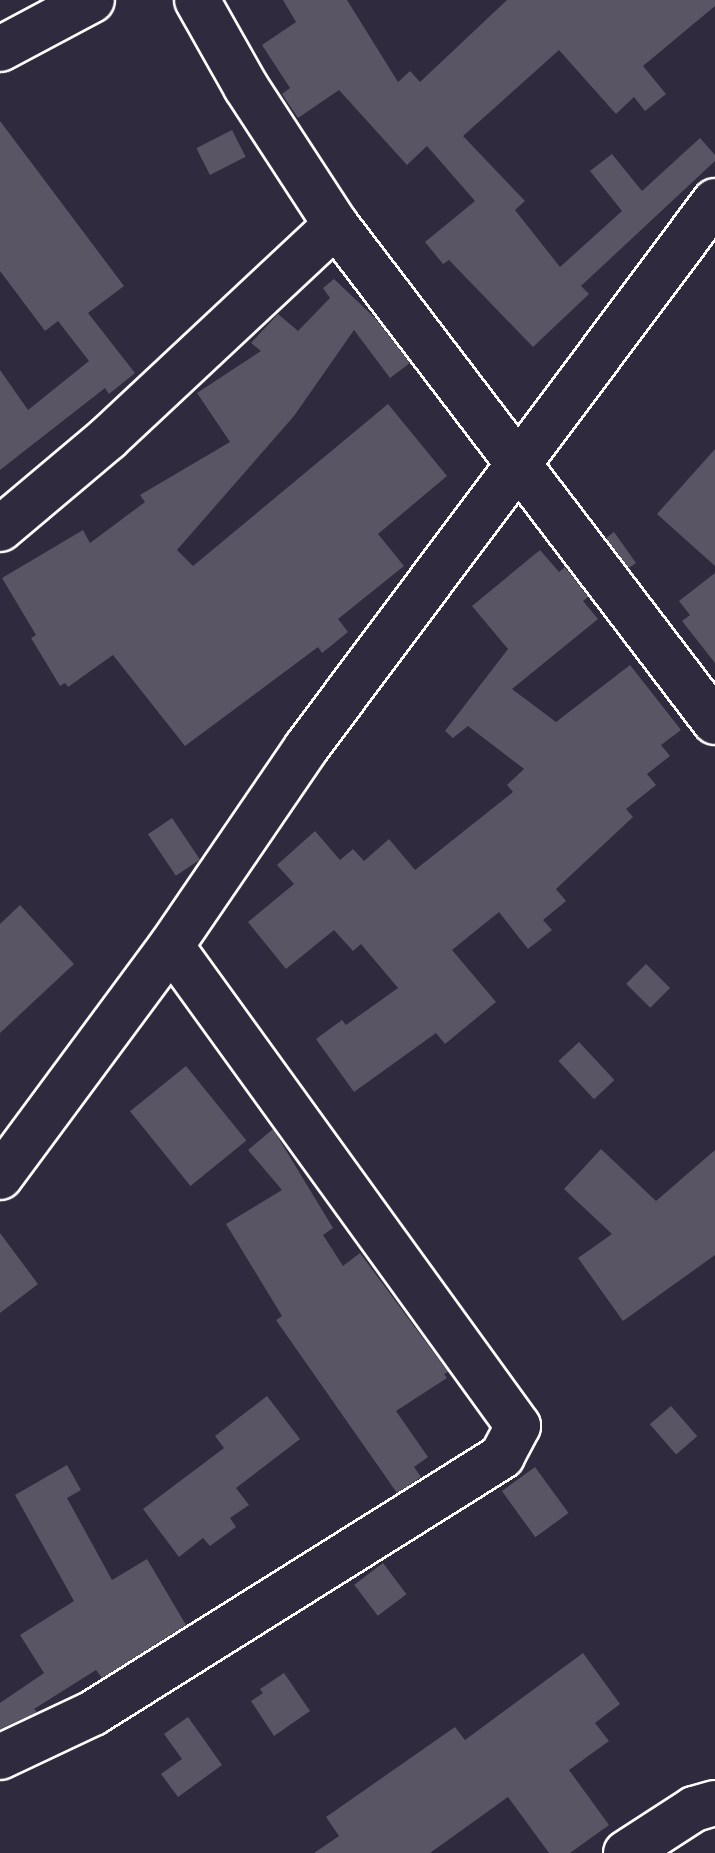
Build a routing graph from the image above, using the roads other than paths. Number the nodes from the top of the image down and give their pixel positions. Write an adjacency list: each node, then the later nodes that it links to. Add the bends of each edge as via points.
1 (92, 0): 3 (street)
2 (197, 0): 5 (street, via 246,87)
3 (0, 49)
4 (715, 201): 6 (street)
5 (336, 225): 6 (street); 7 (street, via 108,438)
6 (519, 466): 8 (street); 9 (street, via 306,748)
7 (0, 529)
8 (715, 722)
9 (171, 946): 10 (street); 11 (street, via 518,1426 502,1456 93,1713)
10 (0, 1177)
11 (0, 1757)
12 (715, 1803): 13 (street, via 694,1809)
13 (626, 1853)

